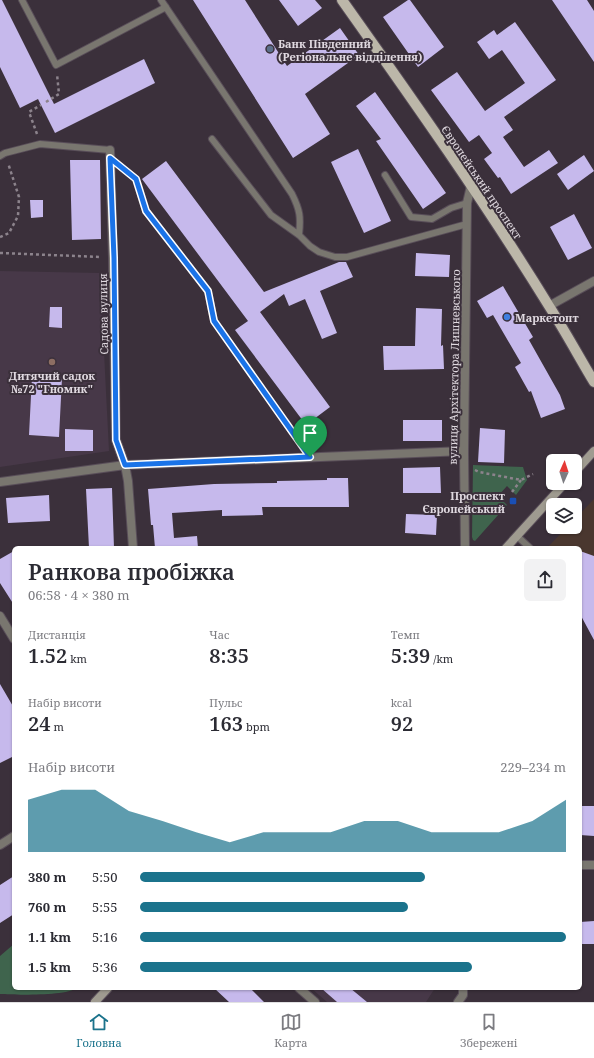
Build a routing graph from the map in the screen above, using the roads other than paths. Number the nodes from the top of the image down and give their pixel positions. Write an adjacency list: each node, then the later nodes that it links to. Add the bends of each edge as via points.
1 (22, 0): 4 (lane, via 56,66)
2 (161, 0): 4 (lane)
3 (342, 0): 9 (main road, Європейський проспект)
4 (166, 7): 13 (lane, via 292,194 301,220)
5 (212, 139): 13 (lane, via 271,215)
6 (110, 150): 7 (lane, via 40,144); 21 (street, Садова вулиця, via 116,440)
7 (3, 154)
8 (385, 175): 10 (lane, via 411,218 432,219 451,208)
9 (471, 186): 10 (street, вулиця Архітектора Лишневського); 15 (main road, Європейський проспект)
10 (467, 203): 12 (street, вулиця Архітектора Лишневського)
11 (146, 211): 19 (lane, via 208,291 214,321)
12 (468, 224): 13 (lane, via 347,257 335,257 319,252); 17 (street, вулиця Архітектора Лишневського)
13 (299, 235)
14 (594, 281): 15 (street)
15 (550, 306): 16 (main road, Європейський проспект)
16 (594, 382)
17 (464, 451): 19 (street); 26 (street, вулиця Архітектора Лишневського)
18 (594, 451): 20 (main road)
19 (310, 457): 21 (street)
20 (582, 464)
21 (125, 465): 22 (street); 25 (street, Садова вулиця)
22 (0, 482)
23 (559, 490): 24 (main road)
24 (517, 536): 27 (main road); 28 (lane)
25 (133, 546)
26 (465, 546)
27 (508, 546)
28 (528, 546)
29 (0, 616): 30 (street)
30 (12, 636)
31 (12, 837): 32 (street)
32 (0, 845)
33 (582, 865): 34 (street)
34 (594, 865)
35 (106, 990): 37 (main road)
36 (301, 990): 38 (street)
37 (95, 1002)
38 (315, 1002)

